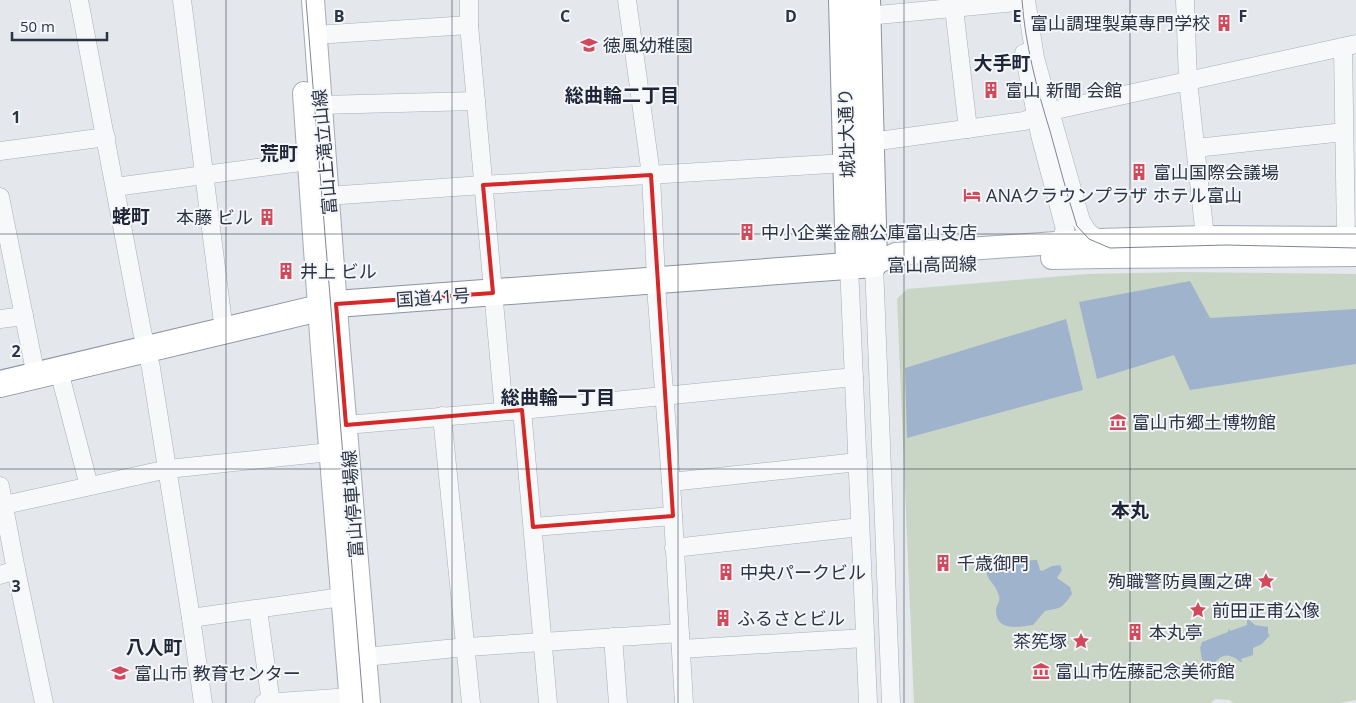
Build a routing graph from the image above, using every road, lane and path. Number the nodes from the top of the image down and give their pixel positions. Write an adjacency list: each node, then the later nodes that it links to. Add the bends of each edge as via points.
1 (79, 0): 21 (street)
2 (182, 0): 27 (street)
3 (298, 0): 25 (main road, 富山上滝立山線)
4 (313, 0): 13 (main road, 富山上滝立山線)
5 (469, 0): 12 (street)
6 (627, 0): 28 (street)
7 (842, 0): 26 (highway, 城址大通り)
8 (1185, 0): 15 (street)
9 (1019, 1): 11 (street); 18 (street, via 1024,59)
10 (867, 8): 11 (street); 22 (highway, 城址大通り)
11 (954, 8): 19 (street)
12 (469, 25): 13 (street); 16 (street)
13 (315, 35): 17 (main road, 富山上滝立山線)
14 (1349, 45): 15 (street); 20 (street)
15 (1188, 81): 18 (street); 23 (street)
16 (476, 101): 17 (street); 29 (street)
17 (320, 105): 31 (main road, 富山上滝立山線)
18 (1044, 114): 19 (street, via 1024,121); 34 (street, via 1063,161); 34 (street, via 1065,230 1061,240)
19 (968, 129): 22 (street)
20 (1344, 132): 23 (street); 35 (street)
21 (106, 138): 24 (street); 30 (street)
22 (871, 142): 36 (highway, 城址大通り)
23 (1196, 148): 33 (street)
24 (0, 151)
25 (308, 161): 27 (street); 39 (main road, 富山上滝立山線)
26 (847, 163): 28 (street); 36 (highway, 城址大通り)
27 (205, 174): 30 (street); 42 (street)
28 (651, 175): 29 (street); 37 (street)
29 (483, 185): 31 (street); 38 (street)
30 (115, 187): 43 (street)
31 (327, 196): 39 (main road, 富山上滝立山線)
32 (0, 197): 40 (street)
33 (1205, 237): 34 (main road, 富山高岡線); 35 (main road, 富山高岡線)
34 (1077, 242): 35 (main road, 富山高岡線); 36 (main road, 富山高岡線, via 897,268)
35 (1353, 244)
36 (861, 265): 37 (highway, 国道41号); 45 (street); 82 (street)
37 (656, 281): 38 (highway, 国道41号); 47 (street)
38 (493, 293): 39 (highway, 国道41号); 48 (street, via 503,401)
39 (327, 306): 42 (highway, 国道41号); 50 (main road, 富山停車場線); 51 (main road, 富山停車場線)
40 (24, 316): 41 (street); 44 (street)
41 (0, 319)
42 (224, 331): 43 (highway, 国道41号)
43 (146, 350): 44 (highway, 国道41号); 53 (street)
44 (47, 373): 46 (highway, 国道41号); 56 (street)
45 (854, 377): 47 (street); 52 (street)
46 (0, 384)
47 (664, 396): 48 (street); 54 (street)
48 (522, 410): 49 (street); 60 (street)
49 (442, 416): 50 (street); 70 (street)
50 (346, 425): 71 (main road, 富山停車場線)
51 (330, 452): 53 (street); 63 (main road, 富山停車場線)
52 (858, 462): 54 (street); 59 (street)
53 (168, 469): 56 (street); 65 (street)
54 (671, 482): 58 (street)
55 (0, 486): 57 (street)
56 (89, 486): 57 (street)
57 (2, 506): 62 (street)
58 (673, 516): 60 (street); 61 (street)
59 (860, 526): 61 (street); 67 (street)
60 (533, 527): 69 (street)
61 (674, 548): 68 (street)
62 (8, 573): 73 (street)
63 (342, 597): 64 (street); 72 (main road, 富山停車場線)
64 (258, 610): 65 (street); 76 (street)
65 (191, 618): 74 (street)
66 (613, 637): 68 (street); 69 (street); 79 (street)
67 (865, 638): 68 (street); 81 (street)
68 (680, 641): 80 (street)
69 (543, 642): 70 (street); 78 (street)
70 (466, 648): 71 (street); 77 (street)
71 (365, 657): 72 (main road, 富山停車場線)
72 (357, 701): 76 (street)
73 (44, 703)
74 (203, 703)
75 (264, 703): 76 (street)
76 (270, 703)
77 (471, 703)
78 (548, 703)
79 (618, 703)
80 (684, 703)
81 (868, 703)
82 (891, 703)

